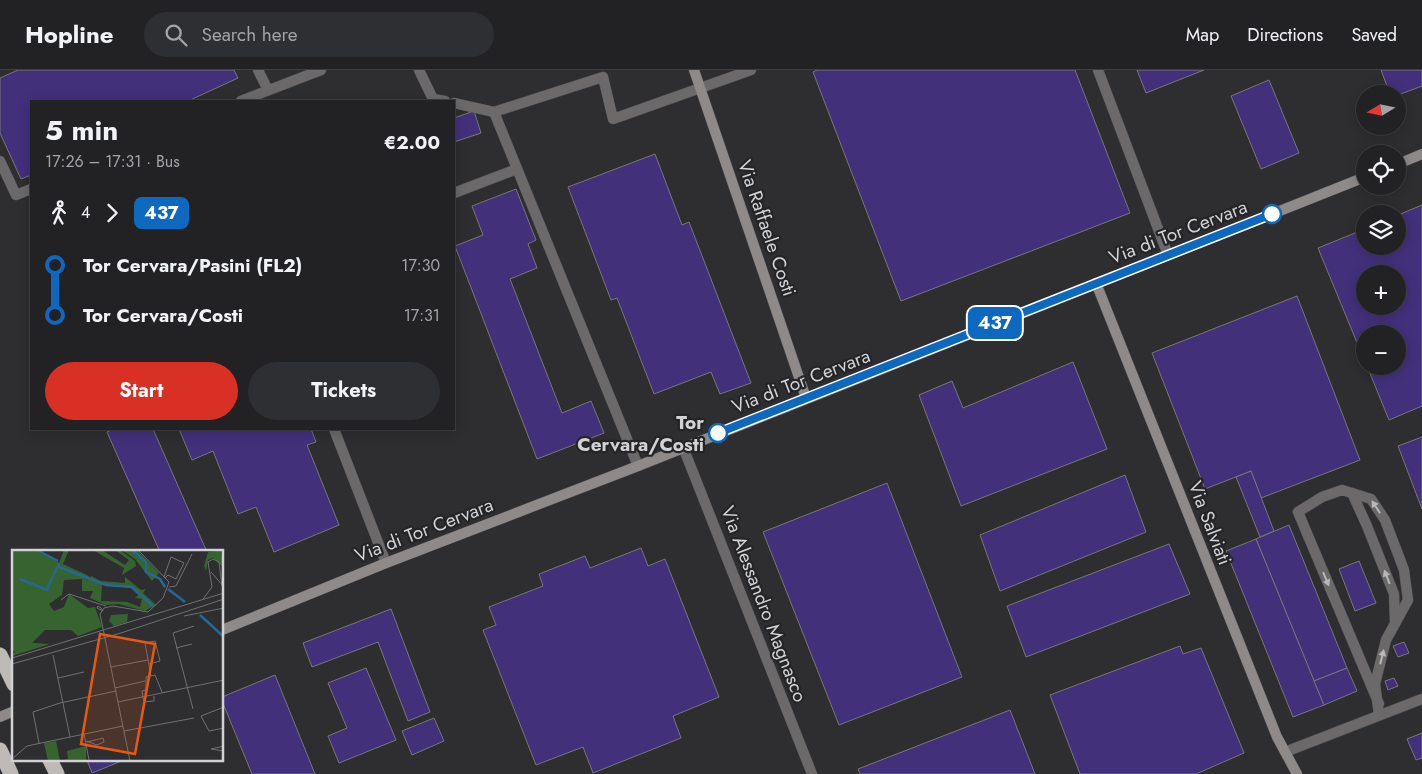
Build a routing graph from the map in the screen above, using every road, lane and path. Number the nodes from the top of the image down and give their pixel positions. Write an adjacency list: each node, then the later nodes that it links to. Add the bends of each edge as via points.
1 (258, 70): 8 (street)
2 (321, 70): 8 (street)
3 (419, 70): 10 (street, via 433,99)
4 (694, 70): 7 (street, Via Raffaele Costi)
5 (752, 70): 7 (street)
6 (1098, 70): 20 (street)
7 (701, 88): 12 (street, via 613,118 603,77); 22 (street, Via Raffaele Costi)
8 (268, 90): 9 (street)
9 (243, 100)
10 (439, 100)
11 (455, 103): 12 (street)
12 (494, 112): 16 (street)
13 (1422, 154): 14 (street)
14 (1406, 161)
15 (0, 162): 18 (street, via 16,195)
16 (518, 169): 19 (street); 25 (street)
17 (1356, 181): 20 (street, Via di Tor Cervara)
18 (30, 189)
19 (455, 193)
20 (1168, 255): 21 (street, Via di Tor Cervara)
21 (1096, 283): 22 (street, Via di Tor Cervara); 38 (street, Via Salviati, via 1231,625)
22 (806, 398): 24 (street, Via di Tor Cervara)
23 (334, 430): 27 (street)
24 (683, 447): 25 (street, Via di Tor Cervara); 42 (street, Via Alessandro Magnasco)
25 (638, 466): 27 (street, Via di Tor Cervara)
26 (1352, 493): 28 (street, one-way to 26, via 1394,594); 28 (street, one-way to 26, via 1408,600 1404,570 1385,520 1371,499); 33 (street, one-way to 33, via 1342,490 1322,497 1298,512)
27 (386, 563): 29 (street, Via di Tor Cervara)
28 (1394, 624): 33 (street, one-way to 28, via 1375,684 1386,640)
29 (224, 629)
30 (0, 655): 31 (highway)
31 (12, 680)
32 (1422, 699): 35 (street)
33 (1379, 704): 35 (street)
34 (12, 712): 36 (street)
35 (1379, 715): 38 (street)
36 (0, 717)
37 (0, 750): 40 (highway)
38 (1285, 752): 43 (street, Via Salviati)
39 (51, 762): 41 (highway)
40 (11, 774)
41 (56, 774)
42 (812, 774)
43 (1297, 774)

